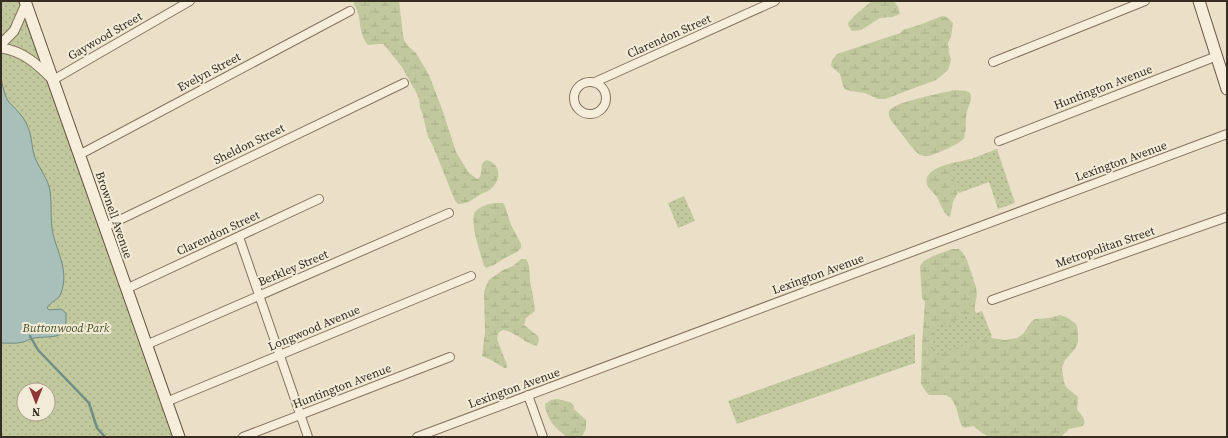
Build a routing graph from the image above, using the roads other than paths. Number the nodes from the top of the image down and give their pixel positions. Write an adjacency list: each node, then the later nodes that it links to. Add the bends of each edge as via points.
1 (190, 1): 11 (street, Gaywood Street)
2 (775, 1): 12 (street, Clarendon Street)
3 (1144, 1): 10 (street)
4 (1199, 1): 9 (main road)
5 (28, 2): 7 (street, via 14,31); 11 (main road, Brownell Avenue)
6 (350, 11): 17 (street, Evelyn Street)
7 (1, 44)
8 (1, 48): 11 (street, via 30,59)
9 (1217, 56): 14 (main road); 16 (street, Huntington Avenue)
10 (993, 62)
11 (53, 80): 17 (main road, Brownell Avenue)
12 (595, 82): 12 (street, Clarendon Street, via 584,82 574,94 575,105 583,113 599,112 606,104 604,88)
13 (404, 83): 21 (street, Sheldon Street)
14 (1227, 89)
15 (1227, 134): 30 (street, Lexington Avenue)
16 (999, 141)
17 (79, 155): 21 (main road, Brownell Avenue)
18 (319, 199): 22 (street, Clarendon Street)
19 (449, 213): 25 (street, Berkley Street)
20 (1227, 217): 26 (street, Metropolitan Street)
21 (105, 227): 24 (main road, Brownell Avenue)
22 (239, 237): 24 (street, Clarendon Street); 25 (street)
23 (471, 276): 28 (street, Longwood Avenue)
24 (126, 289): 27 (main road, Brownell Avenue)
25 (259, 296): 27 (street, Berkley Street); 28 (street)
26 (992, 300)
27 (146, 345): 31 (main road, Brownell Avenue)
28 (280, 355): 31 (street, Longwood Avenue); 32 (street)
29 (450, 357): 32 (street, Huntington Avenue)
30 (528, 395): 36 (street, Lexington Avenue); 37 (street)
31 (166, 402): 33 (main road, Brownell Avenue)
32 (300, 415): 34 (street, Huntington Avenue); 35 (street)
33 (178, 437)
34 (243, 437)
35 (308, 437)
36 (417, 437)
37 (543, 437)

